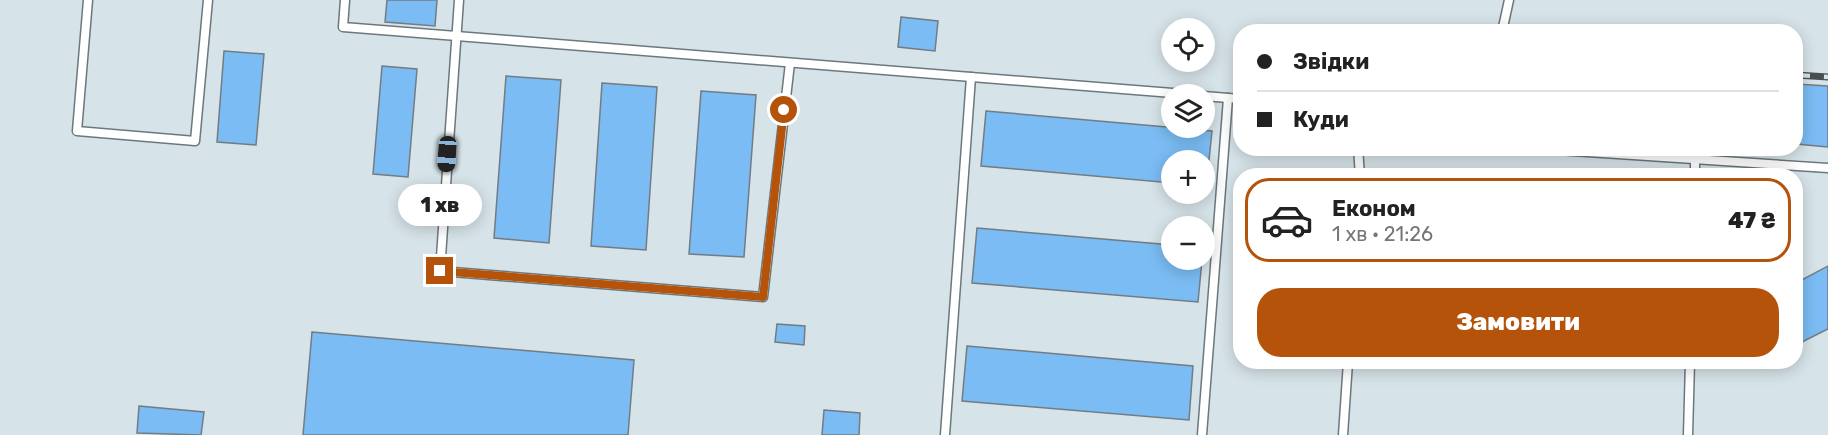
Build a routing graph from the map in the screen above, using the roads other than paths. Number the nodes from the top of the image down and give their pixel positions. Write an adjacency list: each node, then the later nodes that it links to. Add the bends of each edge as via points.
1 (88, 0): 2 (lane, via 77,131 195,141)
2 (207, 0)
3 (345, 0): 7 (lane, via 343,27)
4 (459, 0): 7 (lane)
5 (1509, 0): 6 (lane)
6 (1504, 24)
7 (455, 36): 8 (lane); 8 (lane, via 440,271 763,297)
8 (790, 63): 9 (lane)
9 (971, 77): 10 (lane); 20 (lane)
10 (1161, 92)
11 (1215, 97): 12 (lane)
12 (1228, 98): 13 (lane); 21 (lane)
13 (1233, 98)
14 (1649, 156): 15 (lane)
15 (1695, 159): 16 (lane); 17 (lane)
16 (1695, 168)
17 (1828, 168)
18 (1348, 369): 22 (lane)
19 (1690, 369): 23 (lane)
20 (945, 435)
21 (1202, 435)
22 (1343, 435)
23 (1688, 435)

